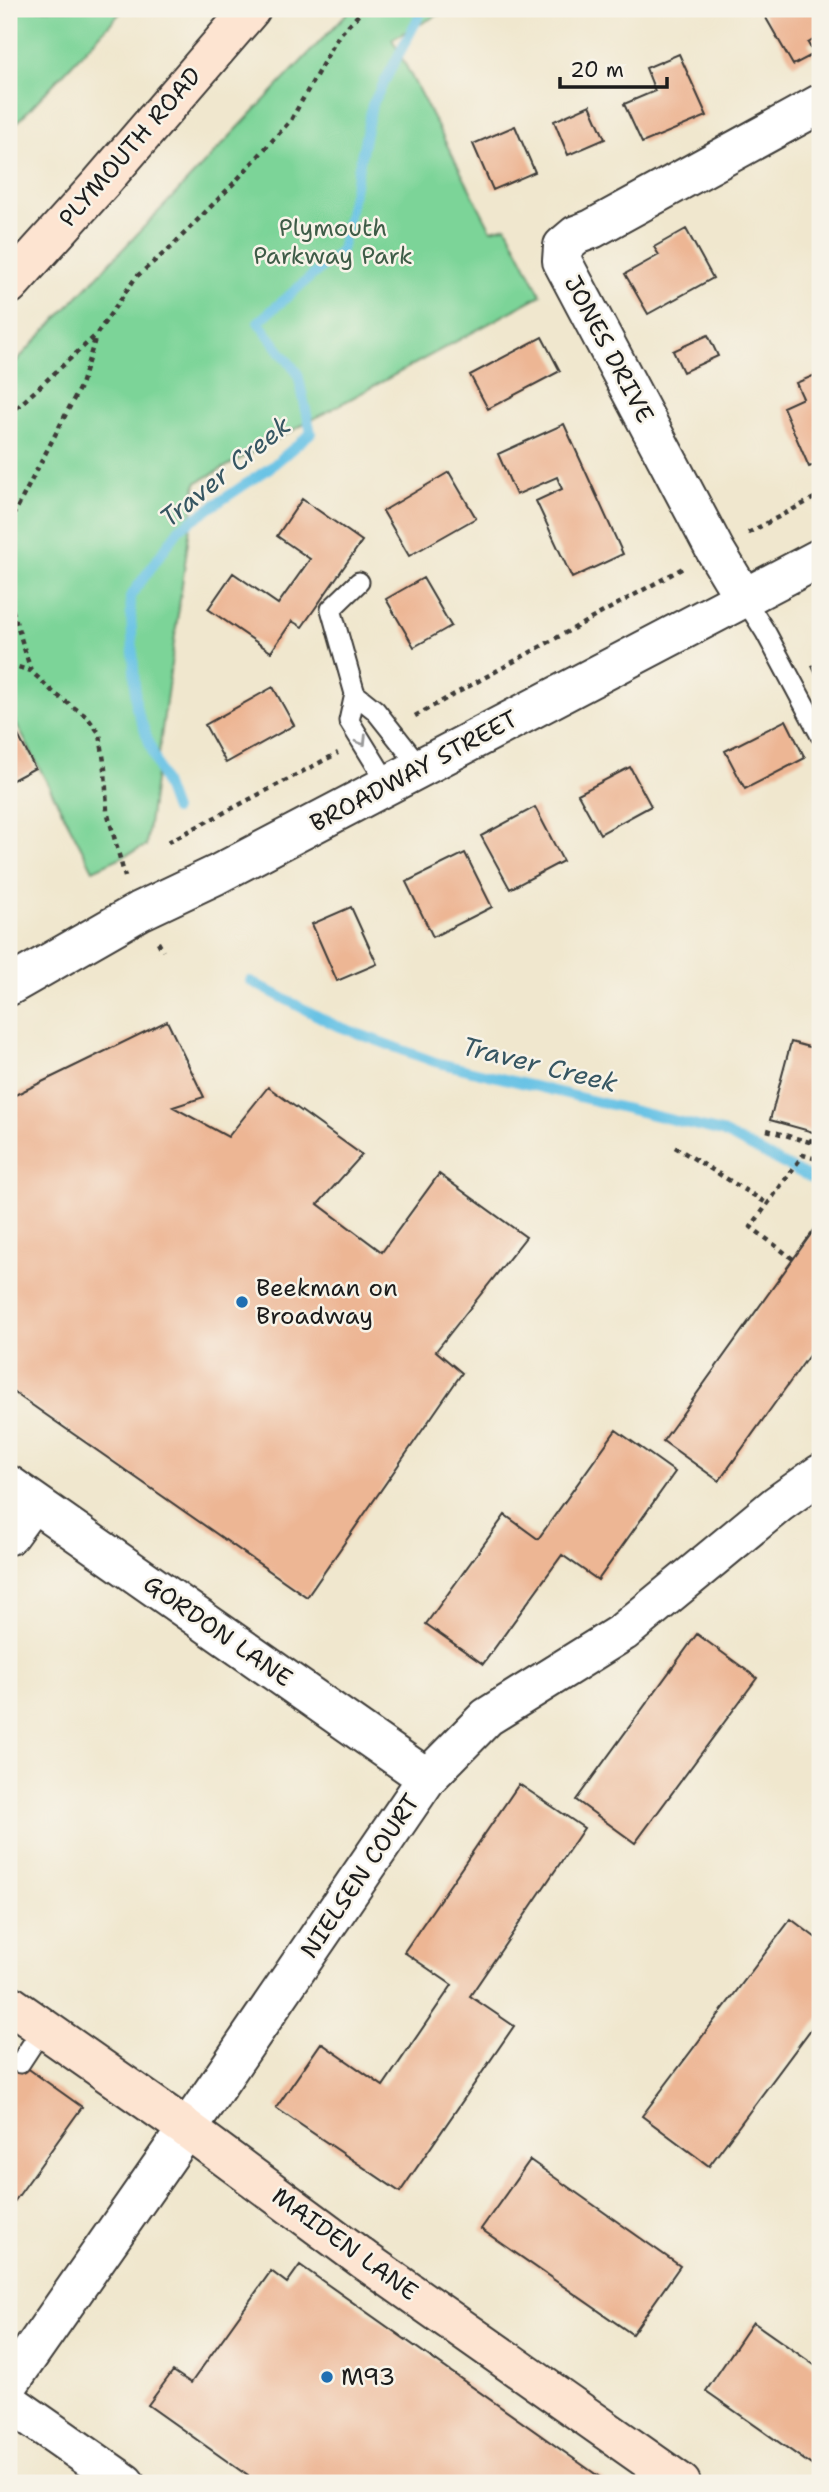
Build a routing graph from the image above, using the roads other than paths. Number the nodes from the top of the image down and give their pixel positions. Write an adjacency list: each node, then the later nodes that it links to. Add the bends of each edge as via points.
1 (251, 9): 3 (main road, PLYMOUTH ROAD)
2 (820, 104): 6 (street, JONES DRIVE, via 563,246 562,261)
3 (9, 285)
4 (820, 558): 6 (street, BROADWAY STREET)
5 (359, 582): 7 (lane, via 331,608)
6 (744, 598): 8 (lane); 9 (street, BROADWAY STREET)
7 (355, 694): 9 (lane, via 391,730); 9 (lane, one-way to 9, via 349,720 362,741)
8 (820, 734)
9 (404, 776): 10 (street, BROADWAY STREET, via 140,911)
10 (9, 986)
11 (820, 1474): 14 (street, NIELSEN COURT, via 623,1632 487,1717)
12 (21, 1493): 13 (street); 14 (street, GORDON LANE)
13 (9, 1535)
14 (427, 1778): 18 (street, NIELSEN COURT)
15 (9, 2004): 16 (main road, MAIDEN LANE)
16 (43, 2028): 17 (lane); 18 (main road, MAIDEN LANE)
17 (20, 2063)
18 (186, 2128): 19 (street, NIELSEN COURT); 22 (main road, MAIDEN LANE)
19 (9, 2384)
20 (9, 2402): 21 (street)
21 (125, 2483)
22 (681, 2483)

